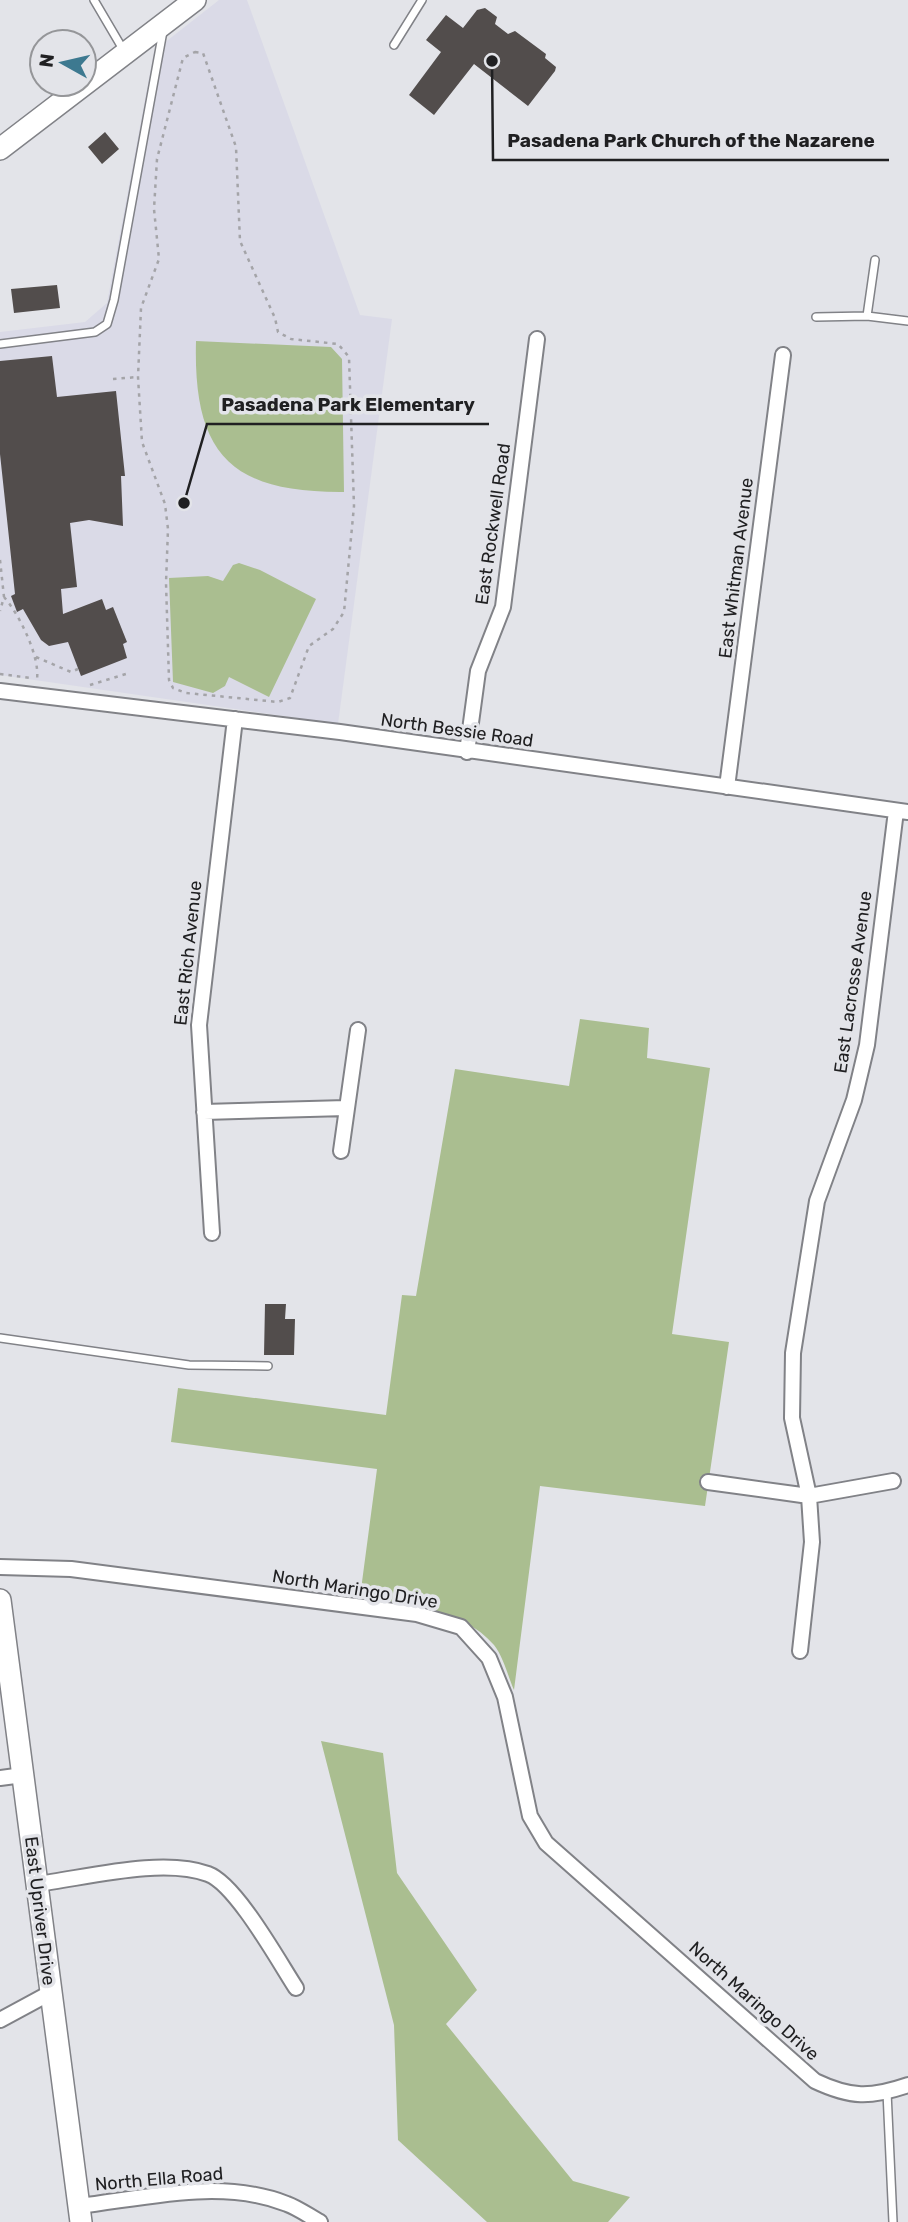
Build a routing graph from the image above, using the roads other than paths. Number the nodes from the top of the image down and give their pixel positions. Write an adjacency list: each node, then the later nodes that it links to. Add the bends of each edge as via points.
1 (94, 0): 6 (lane)
2 (195, 0): 4 (main road)
3 (422, 0): 5 (lane)
4 (164, 24): 6 (main road); 13 (lane, via 107,324 95,332)
5 (394, 45)
6 (126, 53): 7 (main road)
7 (0, 149)
8 (875, 260): 9 (lane)
9 (867, 316): 10 (lane); 11 (lane)
10 (816, 317)
11 (908, 321)
12 (537, 339): 17 (street, East Rockwell Road, via 503,607 478,671)
13 (0, 344)
14 (783, 355): 18 (street, East Whitman Avenue)
15 (0, 691): 16 (street, North Bessie Road)
16 (235, 719): 17 (street, North Bessie Road); 22 (street, East Rich Avenue, via 200,999)
17 (467, 752): 18 (street, North Bessie Road)
18 (727, 787): 19 (street, North Bessie Road)
19 (902, 812): 29 (street, East Lacrosse Avenue, via 867,1045 854,1100 817,1201 793,1353 792,1418)
20 (358, 1030): 21 (street)
21 (346, 1108): 22 (street); 23 (street)
22 (204, 1112): 24 (street, East Rich Avenue)
23 (341, 1151)
24 (212, 1233)
25 (0, 1338): 26 (lane, via 189,1365)
26 (268, 1366)
27 (893, 1481): 29 (street)
28 (708, 1482): 29 (street)
29 (809, 1496): 32 (street, East Lacrosse Avenue, via 812,1542)
30 (0, 1567): 40 (street, North Maringo Drive, via 71,1569 417,1614 461,1626 489,1657 501,1687 530,1816 546,1843 814,2081 844,2094)
31 (0, 1600): 33 (main road, East Upriver Drive)
32 (800, 1651)
33 (23, 1775): 34 (street); 35 (main road, East Upriver Drive)
34 (0, 1778)
35 (37, 1884): 36 (street, via 163,1868 209,1874 238,1900); 37 (main road, East Upriver Drive)
36 (296, 1988)
37 (50, 1993): 38 (street); 41 (main road, East Upriver Drive)
38 (0, 2020)
39 (908, 2085): 40 (street)
40 (883, 2094): 43 (lane)
41 (80, 2214): 42 (street, North Ella Road, via 196,2192 244,2192 287,2204)
42 (320, 2222)
43 (893, 2222)

